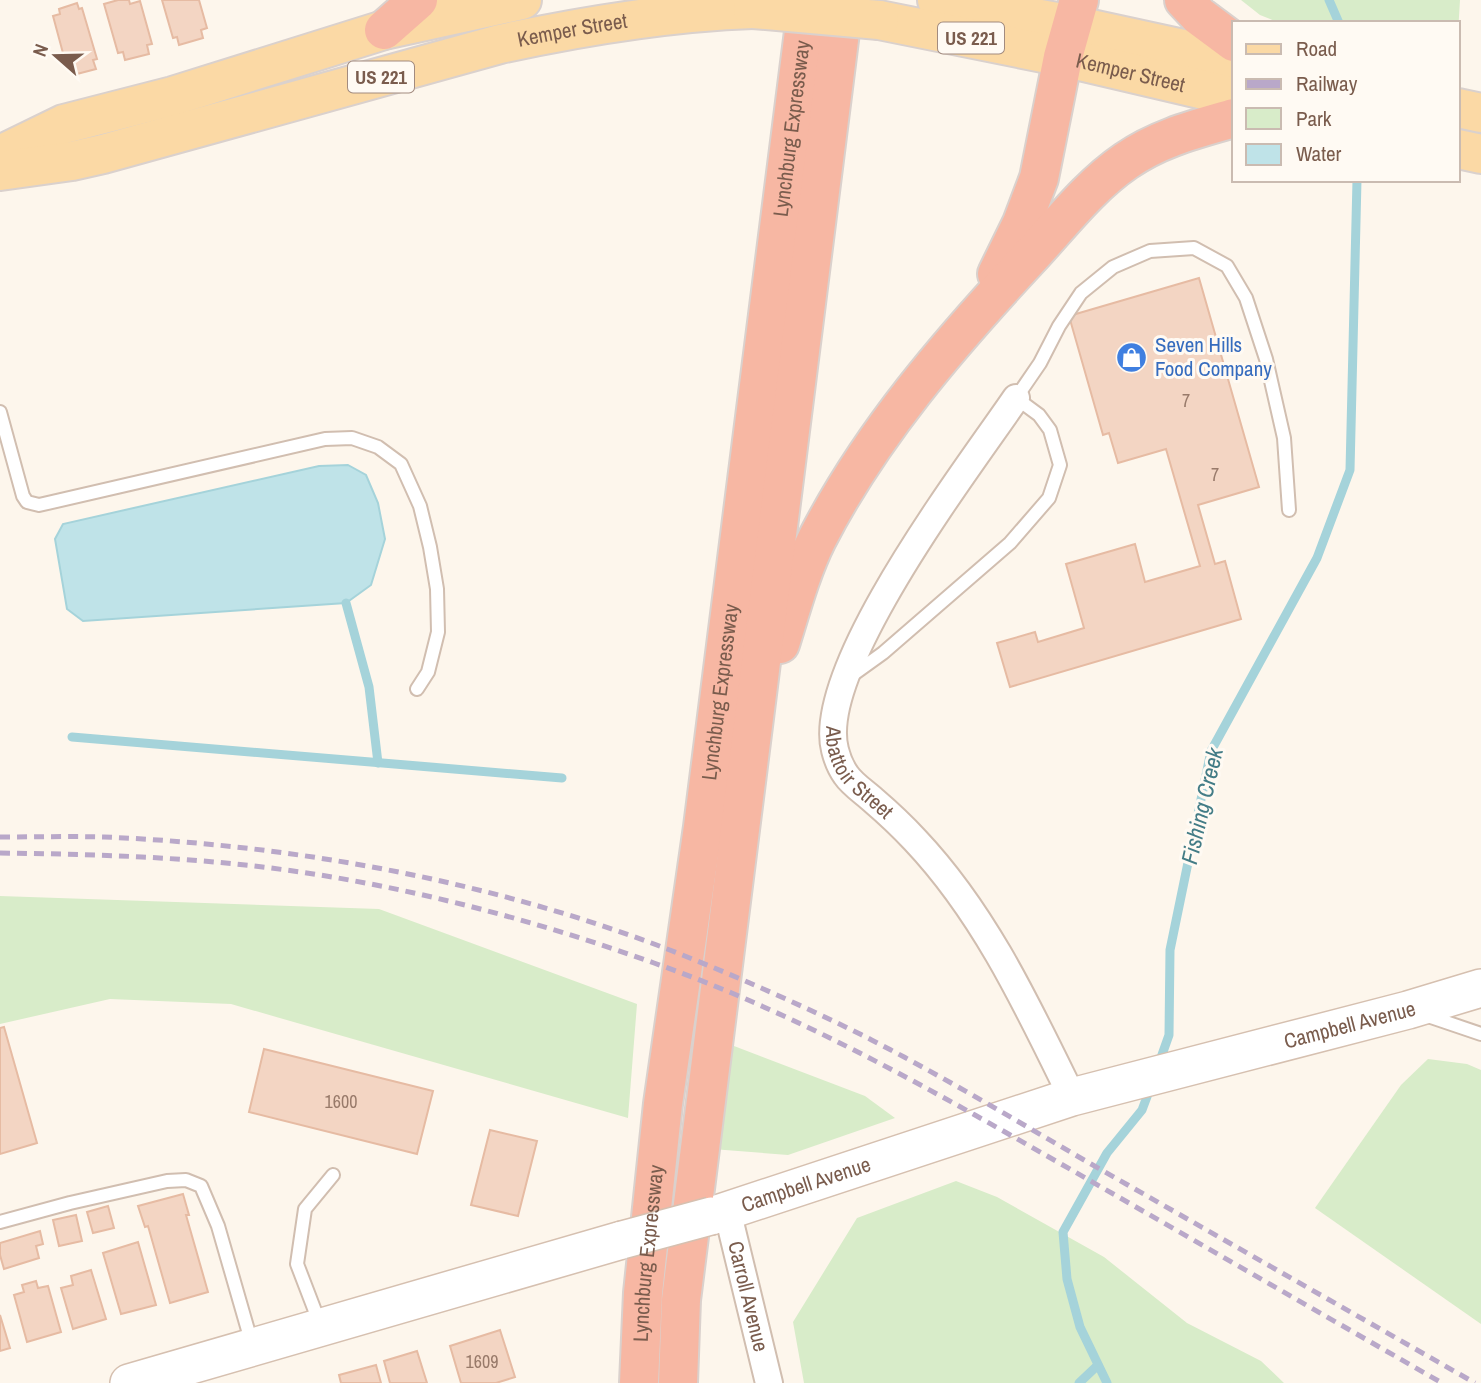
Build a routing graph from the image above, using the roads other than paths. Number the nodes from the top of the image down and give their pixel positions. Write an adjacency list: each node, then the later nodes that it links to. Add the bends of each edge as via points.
1 (418, 0): 9 (highway)
2 (522, 0): 9 (main road, Kemper Street / US 221)
3 (808, 0): 37 (highway, Lynchburg Expressway, via 703,827 663,1104 643,1293)
4 (844, 0): 26 (highway, Lynchburg Expressway)
5 (937, 0): 8 (main road, Kemper Street / US 221)
6 (1184, 0): 10 (highway)
7 (556, 15): 8 (main road, Kemper Street / US 221, bridge, via 753,9 879,20); 19 (main road, Kemper Street / US 221, via 500,44 103,154)
8 (1072, 27): 11 (main road, Kemper Street); 12 (main road, Kemper Street); 20 (highway, via 1039,178 1023,223)
9 (384, 30): 18 (main road, Kemper Street / US 221, via 173,96 64,124)
10 (1232, 41)
11 (1232, 60)
12 (1232, 96)
13 (1460, 108): 14 (main road)
14 (1481, 113)
15 (1232, 119): 20 (highway, via 1169,137 1126,161 1097,185)
16 (1460, 149): 17 (main road)
17 (1481, 154)
18 (0, 155)
19 (0, 171)
20 (975, 316): 26 (highway, via 855,472 816,541)
21 (1016, 398): 23 (lane, via 1081,293 1114,267 1150,251 1194,248 1227,266 1246,298 1284,438); 24 (street, Abattoir Street, via 916,544 874,613); 24 (lane, via 1050,430 1060,465 1049,498 1010,543)
22 (0, 412): 25 (lane, via 23,496 39,505 325,439 352,438 378,447 401,464 420,506 437,589 438,632 428,673)
23 (1289, 510)
24 (842, 683): 30 (street, Abattoir Street, via 834,739 846,776 916,842 975,914)
25 (417, 689)
26 (750, 740): 38 (highway, Lynchburg Expressway, via 681,1300)
27 (1481, 988): 28 (main road, Campbell Avenue)
28 (1408, 1010): 29 (lane); 30 (main road, Campbell Avenue)
29 (1481, 1034)
30 (1072, 1097): 32 (main road, Campbell Avenue)
31 (334, 1175): 34 (lane, via 305,1209 297,1264)
32 (719, 1213): 34 (main road, Campbell Avenue, bridge); 39 (street, Carroll Avenue)
33 (0, 1222): 35 (lane, via 167,1181 186,1180 201,1186 218,1226)
34 (322, 1327): 35 (main road, Campbell Avenue)
35 (253, 1347): 36 (main road, Campbell Avenue)
36 (129, 1383)
37 (639, 1383)
38 (678, 1383)
39 (769, 1383)

